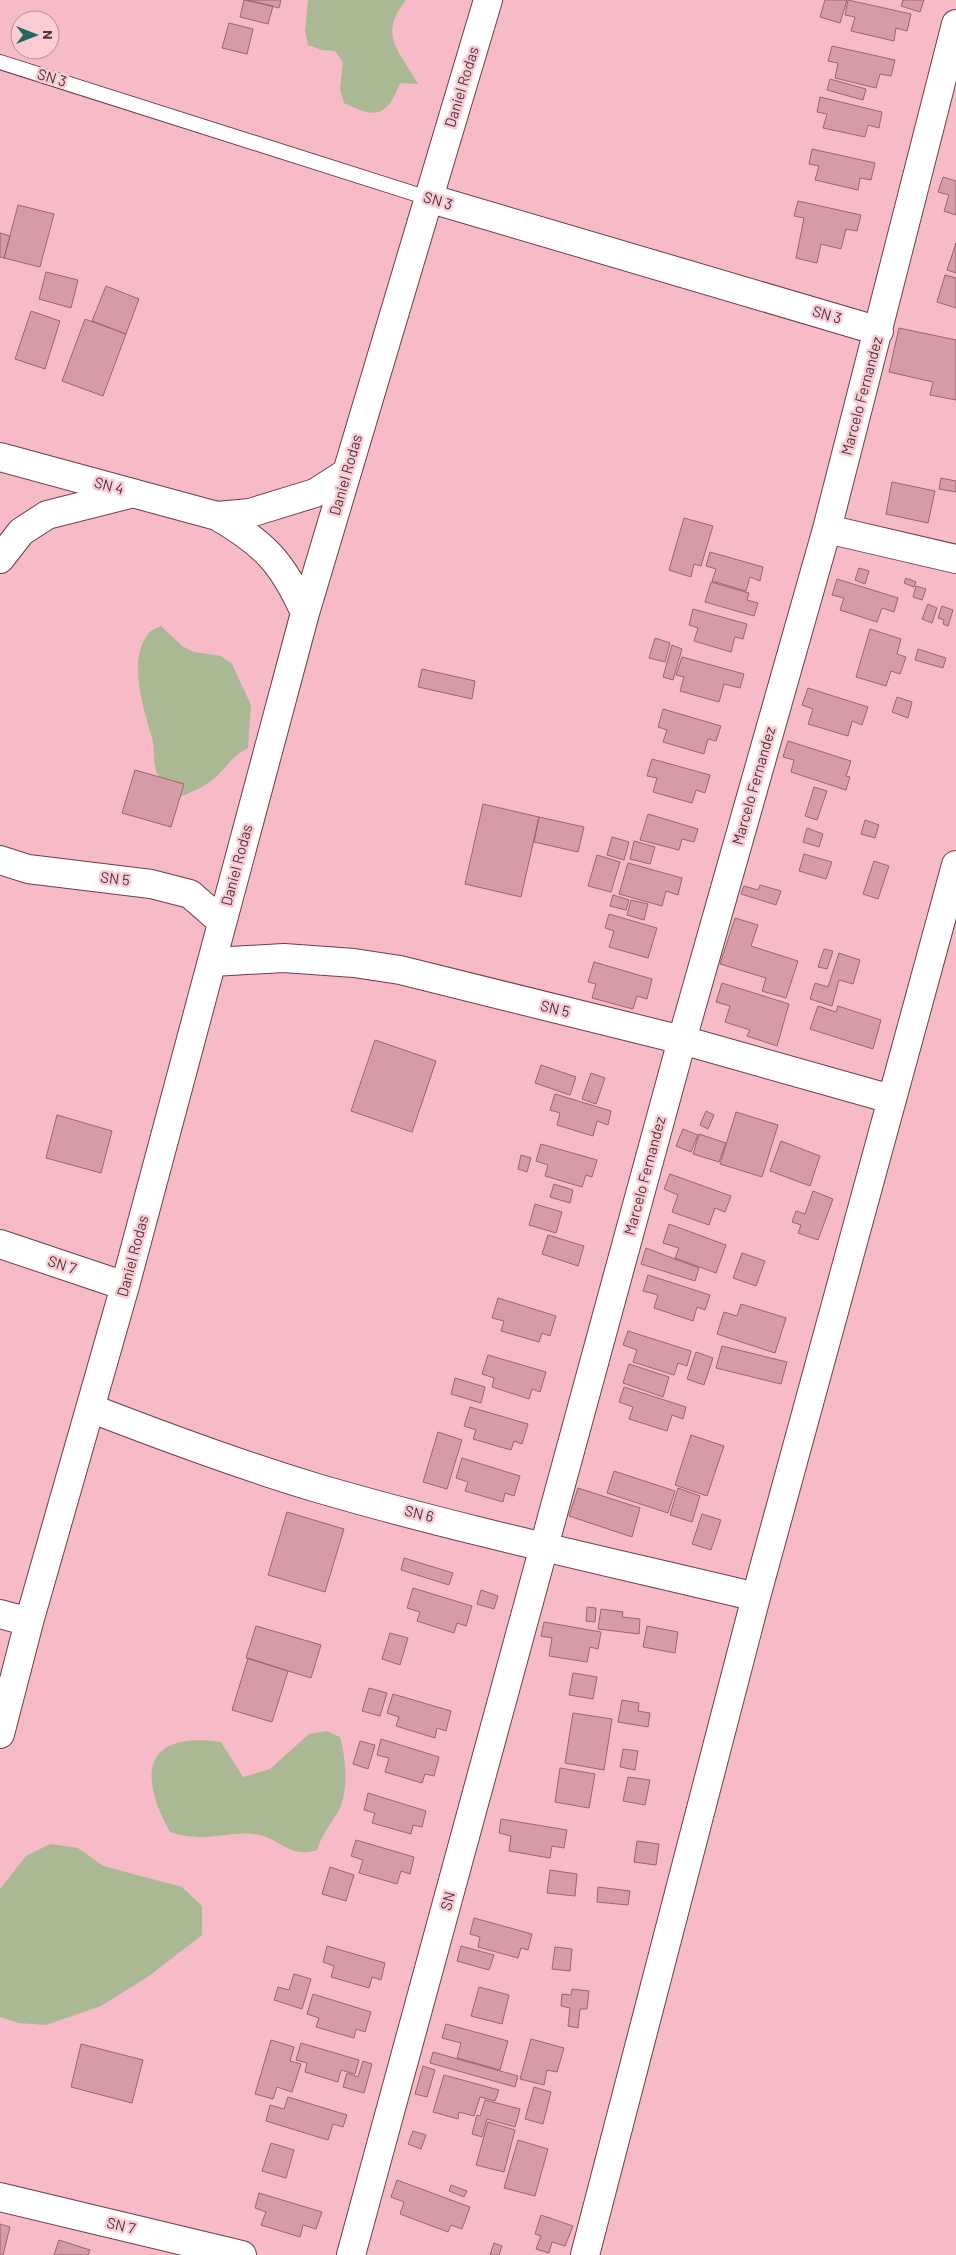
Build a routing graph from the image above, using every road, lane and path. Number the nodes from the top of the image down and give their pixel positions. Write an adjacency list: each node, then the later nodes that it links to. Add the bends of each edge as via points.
1 (488, 0): 4 (street, Daniel Rodas)
2 (956, 24): 5 (street, Marcelo Fernandez)
3 (0, 62): 4 (lane, SN 3)
4 (428, 198): 5 (street, SN 3); 7 (street, Daniel Rodas)
5 (879, 331): 10 (street, Marcelo Fernandez)
6 (0, 456): 8 (street, SN 4)
7 (346, 473): 9 (street, SN 4, via 315,493 250,513); 13 (street, Daniel Rodas)
8 (133, 493): 9 (street, SN 4); 11 (street, via 48,515 22,532)
9 (218, 516): 13 (street, SN 4, via 247,533 274,558 291,581)
10 (826, 529): 12 (street); 18 (street, Marcelo Fernandez)
11 (0, 559)
12 (956, 559)
13 (306, 613): 16 (street, Daniel Rodas)
14 (0, 860): 16 (street, SN 5, via 36,870 111,877 190,894)
15 (956, 865): 19 (street)
16 (221, 921): 17 (street, Daniel Rodas)
17 (213, 962): 18 (street, SN 5, via 284,958 400,970); 21 (street, Daniel Rodas)
18 (682, 1040): 19 (street, SN 5); 23 (street, Marcelo Fernandez)
19 (891, 1099): 24 (street)
20 (0, 1244): 21 (street, SN 7)
21 (125, 1286): 22 (street, Daniel Rodas)
22 (90, 1408): 23 (street, SN 6, via 203,1452 318,1488); 26 (street, Daniel Rodas)
23 (545, 1547): 24 (street, SN 6); 30 (street, SN)
24 (756, 1597): 31 (street)
25 (0, 1614): 26 (street)
26 (29, 1622): 27 (street, Daniel Rodas)
27 (0, 1734)
28 (0, 2197): 29 (street, SN 7)
29 (242, 2255)
30 (351, 2255)
31 (585, 2255)

